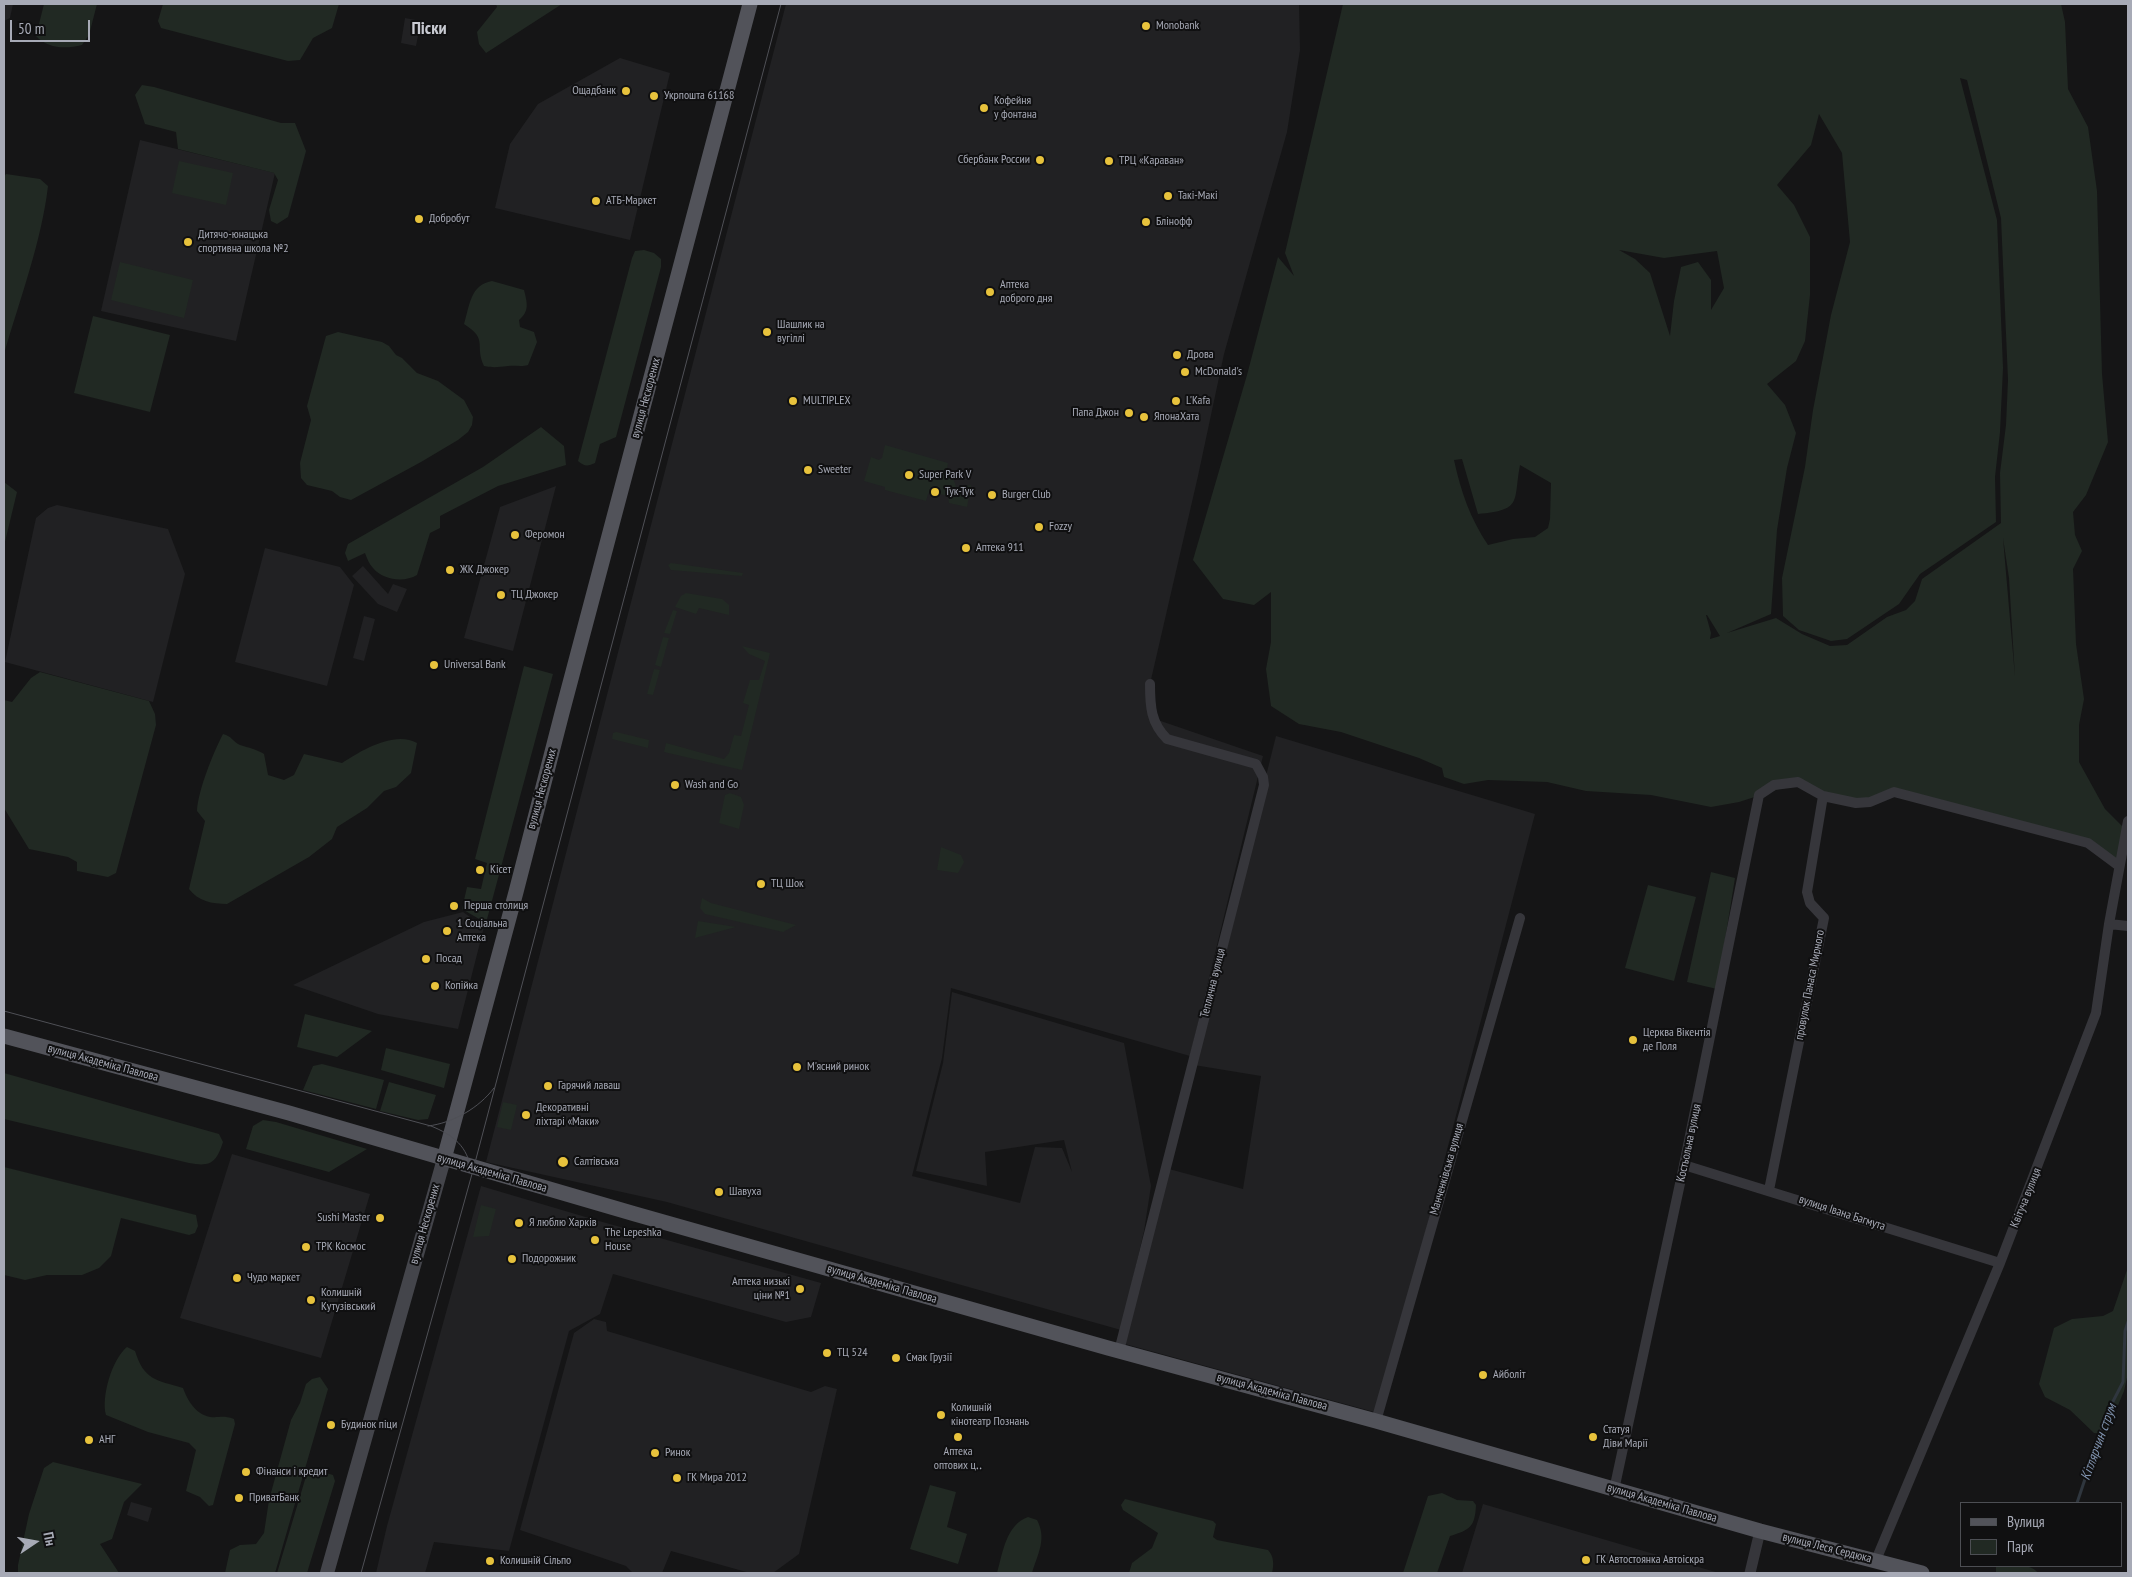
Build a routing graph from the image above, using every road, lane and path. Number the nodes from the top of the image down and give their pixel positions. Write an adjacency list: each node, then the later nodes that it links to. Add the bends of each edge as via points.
1 (750, 4): 10 (main road, вулиця Нескорених)
2 (1150, 684): 14 (street, Теплична вулиця, via 1152,718 1157,730 1167,740 1256,764 1264,785)
3 (1823, 796): 5 (street, via 1856,803 1870,802 1894,792 2088,844); 11 (street, Костьольна вулиця, via 1798,782 1774,785 1759,795); 12 (street, провулок Панаса Мирного, via 1807,892 1810,903 1824,918)
4 (2128, 821): 5 (street, Квітуча вулиця)
5 (2119, 866): 7 (street, Квітуча вулиця)
6 (1520, 918): 15 (street, Манченківська вулиця)
7 (2109, 924): 8 (street); 13 (street, Квітуча вулиця, via 2096,1013)
8 (2128, 926)
9 (4, 1036): 10 (main road, вулиця Академіка Павлова, via 289,1113)
10 (444, 1159): 14 (main road, вулиця Академіка Павлова); 19 (main road, вулиця Нескорених)
11 (1684, 1165): 12 (street, вулиця Івана Багмута); 16 (street, Костьольна вулиця)
12 (1769, 1190): 13 (street, вулиця Івана Багмута)
13 (2000, 1262): 18 (street, Квітуча вулиця)
14 (1119, 1351): 15 (main road, вулиця Академіка Павлова)
15 (1376, 1421): 16 (main road, вулиця Академіка Павлова)
16 (1614, 1490): 17 (main road, вулиця Академіка Павлова)
17 (1760, 1531): 18 (main road, вулиця Леся Сердюка); 20 (street)
18 (1876, 1560): 21 (main road, вулиця Леся Сердюка)
19 (327, 1573)
20 (1750, 1573)
21 (1922, 1573)

